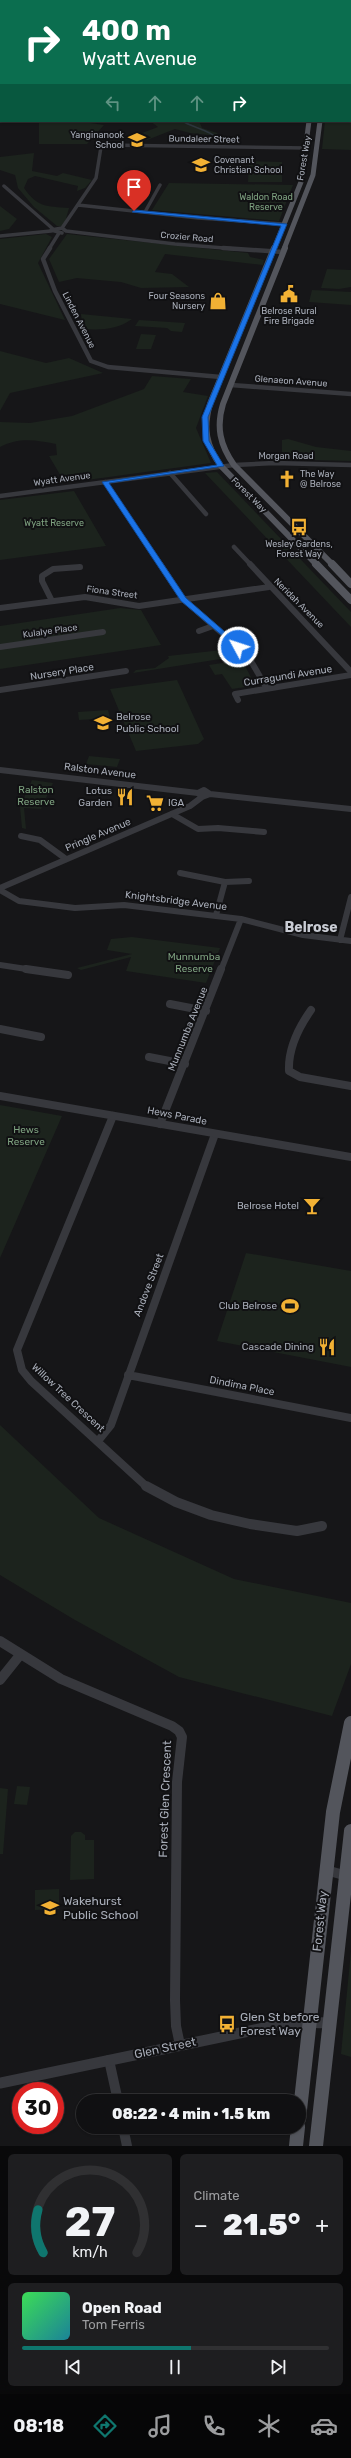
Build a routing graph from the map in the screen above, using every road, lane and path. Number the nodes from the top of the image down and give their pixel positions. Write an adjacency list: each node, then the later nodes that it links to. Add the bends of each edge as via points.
1 (310, 122): 3 (main road, Forest Way)
2 (320, 122): 14 (main road, Forest Way, via 313,175)
3 (307, 148): 6 (street, Bundaleer Street, via 114,145 102,147 96,178); 8 (main road, Forest Way, via 301,182)
4 (160, 184): 7 (street)
5 (4, 186): 9 (street)
6 (78, 205): 7 (street); 10 (street)
7 (144, 212): 8 (street)
8 (284, 224): 13 (main road, Forest Way)
9 (52, 230): 10 (street); 11 (street); 12 (street)
10 (64, 230): 11 (street); 13 (street, Crozier Road, via 175,244)
11 (59, 233): 16 (street, Linden Avenue, via 43,259 55,291 91,361 108,367)
12 (0, 236)
13 (273, 252): 14 (street, Crozier Road); 15 (main road, Forest Way)
14 (283, 252): 17 (main road, Forest Way)
15 (227, 361): 16 (main road, Forest Way); 17 (main road, via 229,366 225,382)
16 (221, 377): 19 (main road, Forest Way)
17 (231, 385): 18 (street, Glenaeon Avenue); 19 (main road, via 221,388 216,399); 20 (main road, Forest Way, via 220,413 218,431 225,452)
18 (351, 394)
19 (210, 404): 22 (main road, Forest Way, via 205,417 205,433)
20 (234, 465): 21 (street, Morgan Road); 22 (street, Morgan Road); 29 (main road, Forest Way)
21 (351, 465)
22 (221, 466): 23 (street, Wyatt Avenue); 31 (main road, Forest Way)
23 (170, 473): 24 (street, Wyatt Avenue); 26 (street)
24 (105, 482): 25 (street, Wyatt Avenue); 32 (street)
25 (0, 496)
26 (206, 514)
27 (234, 547): 30 (street, Neridah Avenue)
28 (80, 567): 33 (street, via 53,569 42,576)
29 (351, 584)
30 (269, 587): 32 (street, Fiona Street); 40 (street, Neridah Avenue, via 329,646)
31 (349, 597)
32 (183, 599): 33 (street, Fiona Street, via 135,606 91,597); 35 (street)
33 (52, 601): 34 (street, Fiona Street)
34 (0, 608)
35 (213, 626): 36 (street); 42 (street, via 248,656)
36 (199, 631)
37 (103, 632): 38 (street, Kulalye Place)
38 (0, 647)
39 (126, 671): 43 (street, Nursery Place)
40 (351, 672)
41 (351, 675): 42 (street, Curragundi Avenue)
42 (266, 688): 44 (street, Curragundi Avenue, via 235,694)
43 (0, 690)
44 (238, 700)
45 (0, 770): 46 (street, Ralston Avenue)
46 (200, 795): 47 (street, Ralston Avenue); 48 (street, Pringle Avenue, via 195,804)
47 (351, 809)
48 (172, 814): 49 (street, via 198,829); 51 (street, Pringle Avenue)
49 (264, 832)
50 (20, 836): 51 (street, via 34,836)
51 (66, 859): 55 (street, Pringle Avenue)
52 (180, 873): 54 (street)
53 (249, 881): 54 (street)
54 (225, 882): 57 (street)
55 (0, 889): 57 (street, Knightsbridge Avenue, via 19,901 68,907 124,904)
56 (351, 897): 59 (street)
57 (216, 915): 58 (street, Knightsbridge Avenue)
58 (241, 919): 59 (street, Knightsbridge Avenue, via 296,934); 64 (street, Munnumba Avenue)
59 (340, 940): 60 (street, Knightsbridge Avenue)
60 (351, 941)
61 (0, 965): 62 (street)
62 (68, 975)
63 (170, 1004): 64 (street)
64 (206, 1010): 69 (street, Munnumba Avenue)
65 (311, 1010): 70 (street, via 304,1019 289,1060 289,1071 300,1077)
66 (0, 1030): 67 (street)
67 (41, 1037)
68 (149, 1057): 69 (street)
69 (185, 1064): 73 (street, Munnumba Avenue)
70 (351, 1086)
71 (0, 1096): 72 (street, Hews Parade)
72 (113, 1116): 73 (street, Hews Parade); 78 (street, Willow Tree Crescent, via 17,1350 22,1370 31,1381)
73 (160, 1124): 74 (street, Hews Parade)
74 (215, 1134): 75 (street, Hews Parade); 76 (street, Andove Street)
75 (351, 1157)
76 (128, 1375): 77 (street, Dindima Place); 78 (street, Andove Street, via 111,1425)
77 (351, 1418)
78 (98, 1442): 79 (street, Willow Tree Crescent, via 146,1486 176,1502 211,1515 297,1531)
79 (322, 1526)
80 (0, 1641): 81 (street, Forest Glen Crescent)
81 (20, 1656): 82 (street); 89 (street, Forest Glen Crescent, via 114,1704 172,1726 182,1737 177,1782 175,2000)
82 (0, 1680)
83 (351, 1723): 85 (main road, Forest Way, via 333,1812)
84 (351, 1831): 86 (main road, Forest Way)
85 (326, 1870): 86 (street); 87 (main road, Forest Way)
86 (348, 1877): 88 (main road, Forest Way)
87 (311, 2021): 88 (street, Glen Street); 89 (street, Glen Street, via 292,2022); 93 (main road, Forest Way)
88 (330, 2023): 98 (main road, Forest Way)
89 (180, 2045): 90 (street, Glen Street)
90 (110, 2060): 91 (street, Glen Street); 92 (street)
91 (0, 2083)
92 (117, 2094)
93 (302, 2094)
94 (124, 2134): 96 (street)
95 (297, 2134): 97 (main road)
96 (127, 2146)
97 (296, 2146)
98 (316, 2146)

